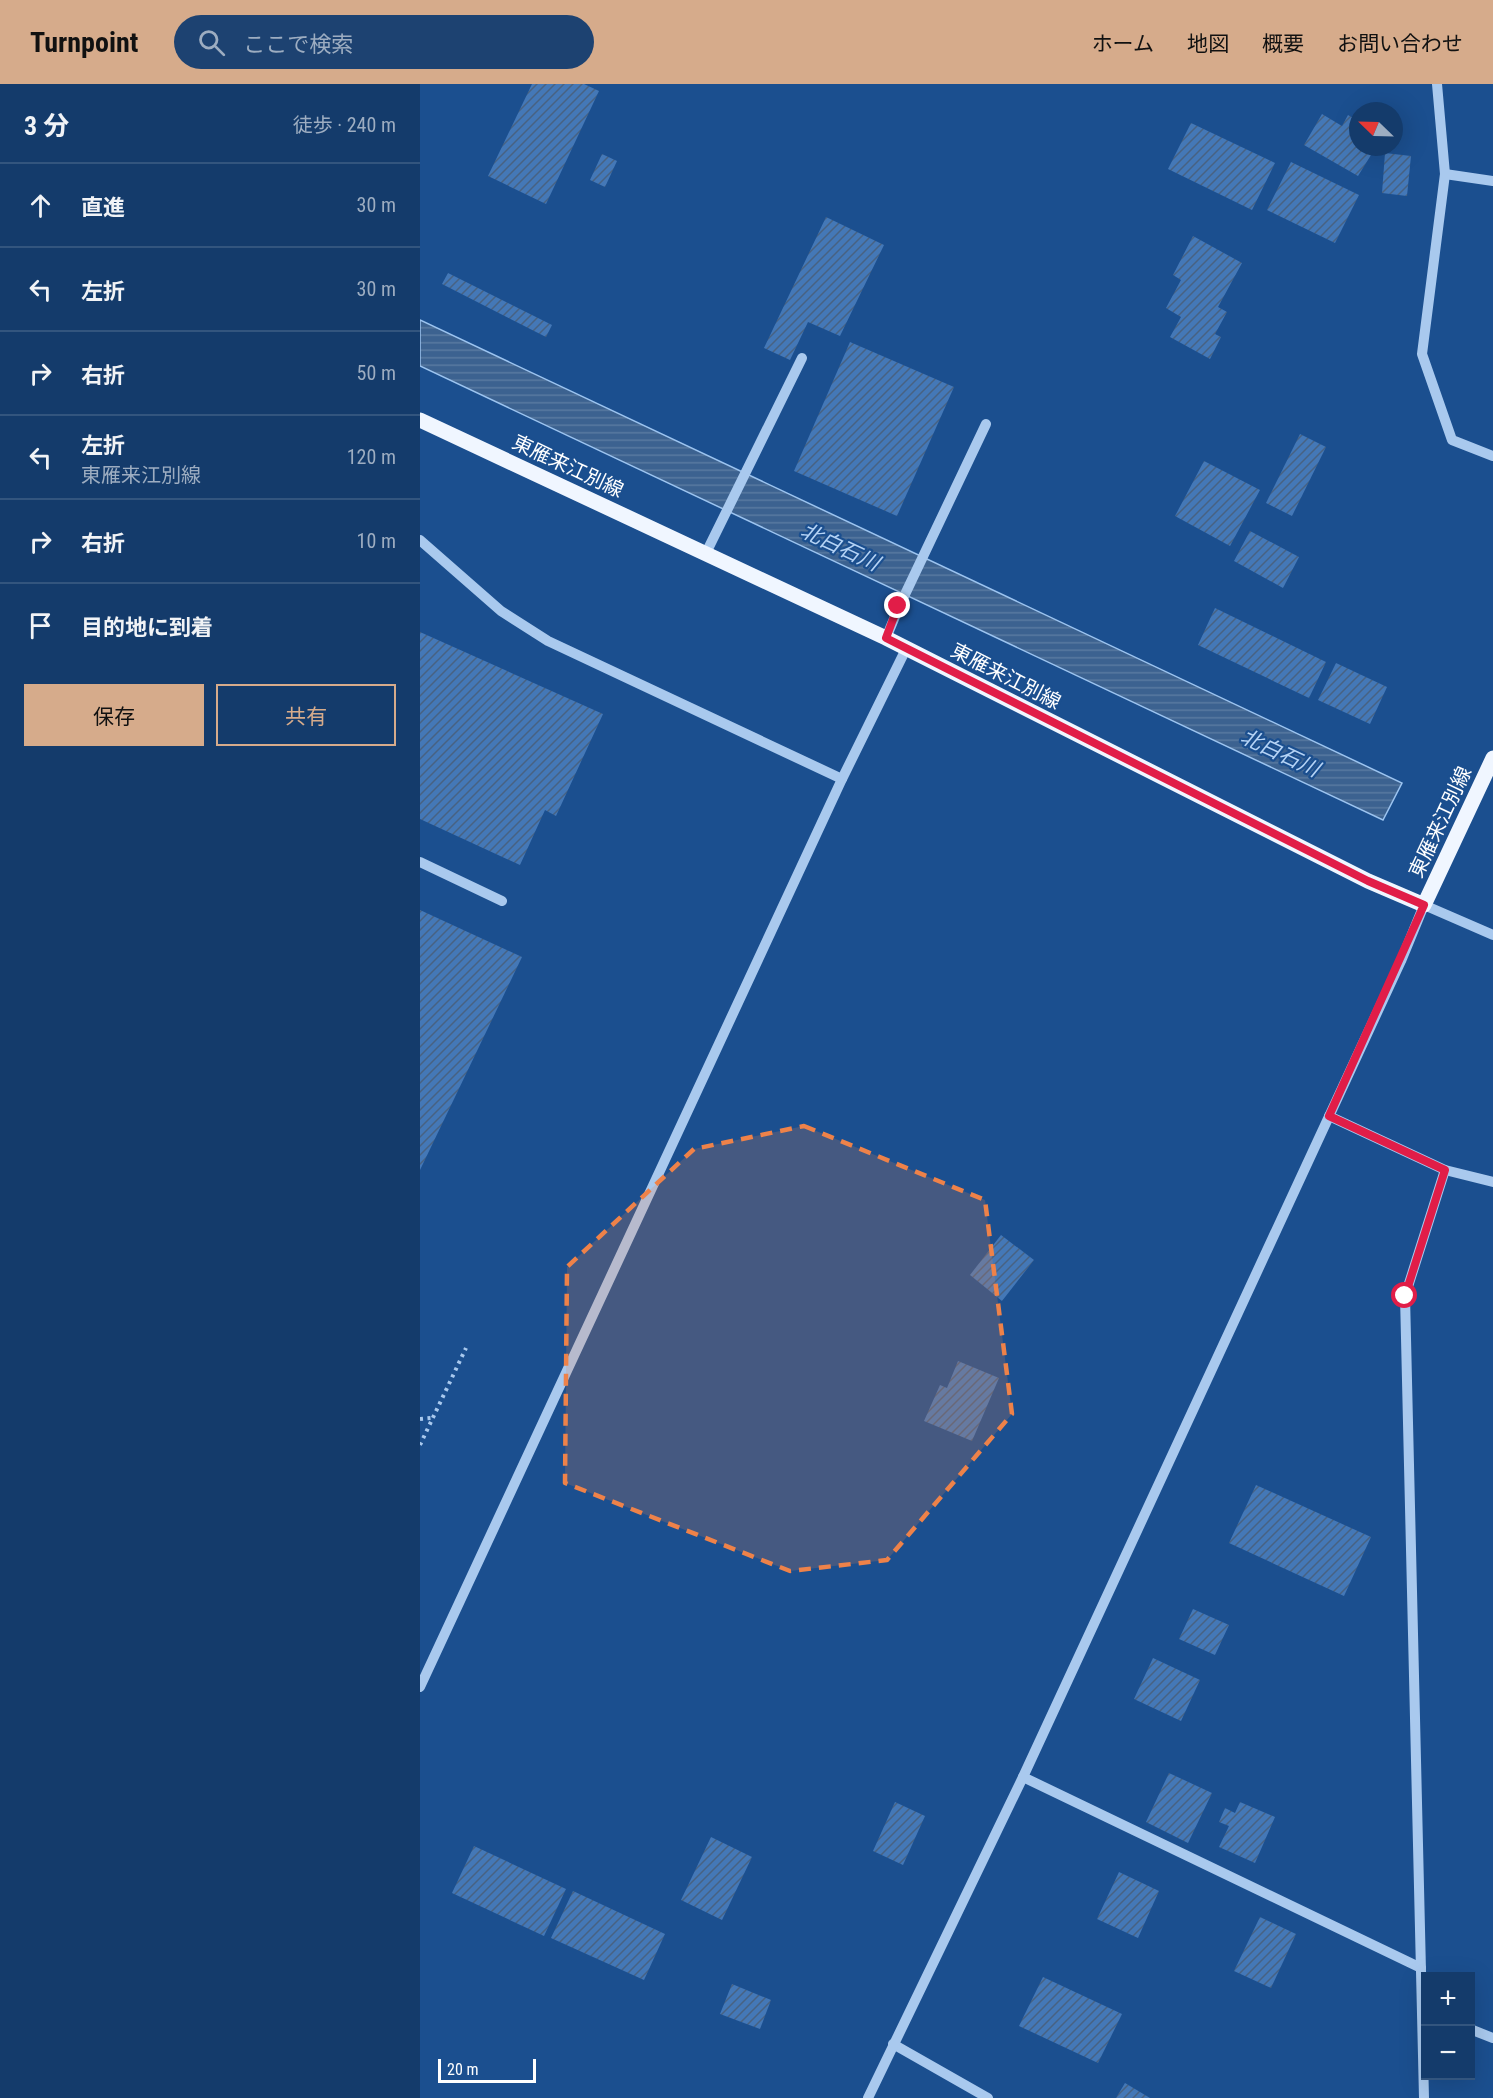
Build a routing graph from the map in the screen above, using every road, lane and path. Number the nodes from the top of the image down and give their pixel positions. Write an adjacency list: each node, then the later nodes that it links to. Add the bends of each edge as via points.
1 (1437, 84): 2 (street)
2 (1445, 174): 3 (street); 7 (street, via 1422,354 1452,440)
3 (1493, 181)
4 (802, 358): 9 (street)
5 (420, 420): 9 (main road, 東雁来江別線)
6 (986, 424): 10 (street)
7 (1493, 456)
8 (420, 540): 13 (street, via 501,611 548,641)
9 (706, 553): 10 (main road, 東雁来江別線)
10 (886, 638): 11 (main road, 東雁来江別線)
11 (906, 649): 13 (street); 16 (main road, 東雁来江別線, via 1368,881)
12 (1493, 758): 16 (main road, 東雁来江別線)
13 (842, 779): 25 (street)
14 (420, 862): 15 (street)
15 (502, 901)
16 (1424, 905): 17 (street); 18 (street)
17 (1493, 935)
18 (1329, 1116): 19 (street); 26 (street)
19 (1445, 1170): 20 (street); 27 (street, via 1405,1296)
20 (1493, 1182)
21 (465, 1348): 22 (path)
22 (432, 1418): 23 (path); 24 (path)
23 (420, 1419)
24 (420, 1445)
25 (420, 1687)
26 (1023, 1777): 27 (street); 32 (street)
27 (1421, 1968): 28 (street)
28 (1421, 1972)
29 (1424, 2026): 35 (street)
30 (1475, 2031): 31 (street)
31 (1493, 2038)
32 (893, 2044): 33 (street); 34 (street)
33 (868, 2098)
34 (988, 2098)
35 (1424, 2098)

